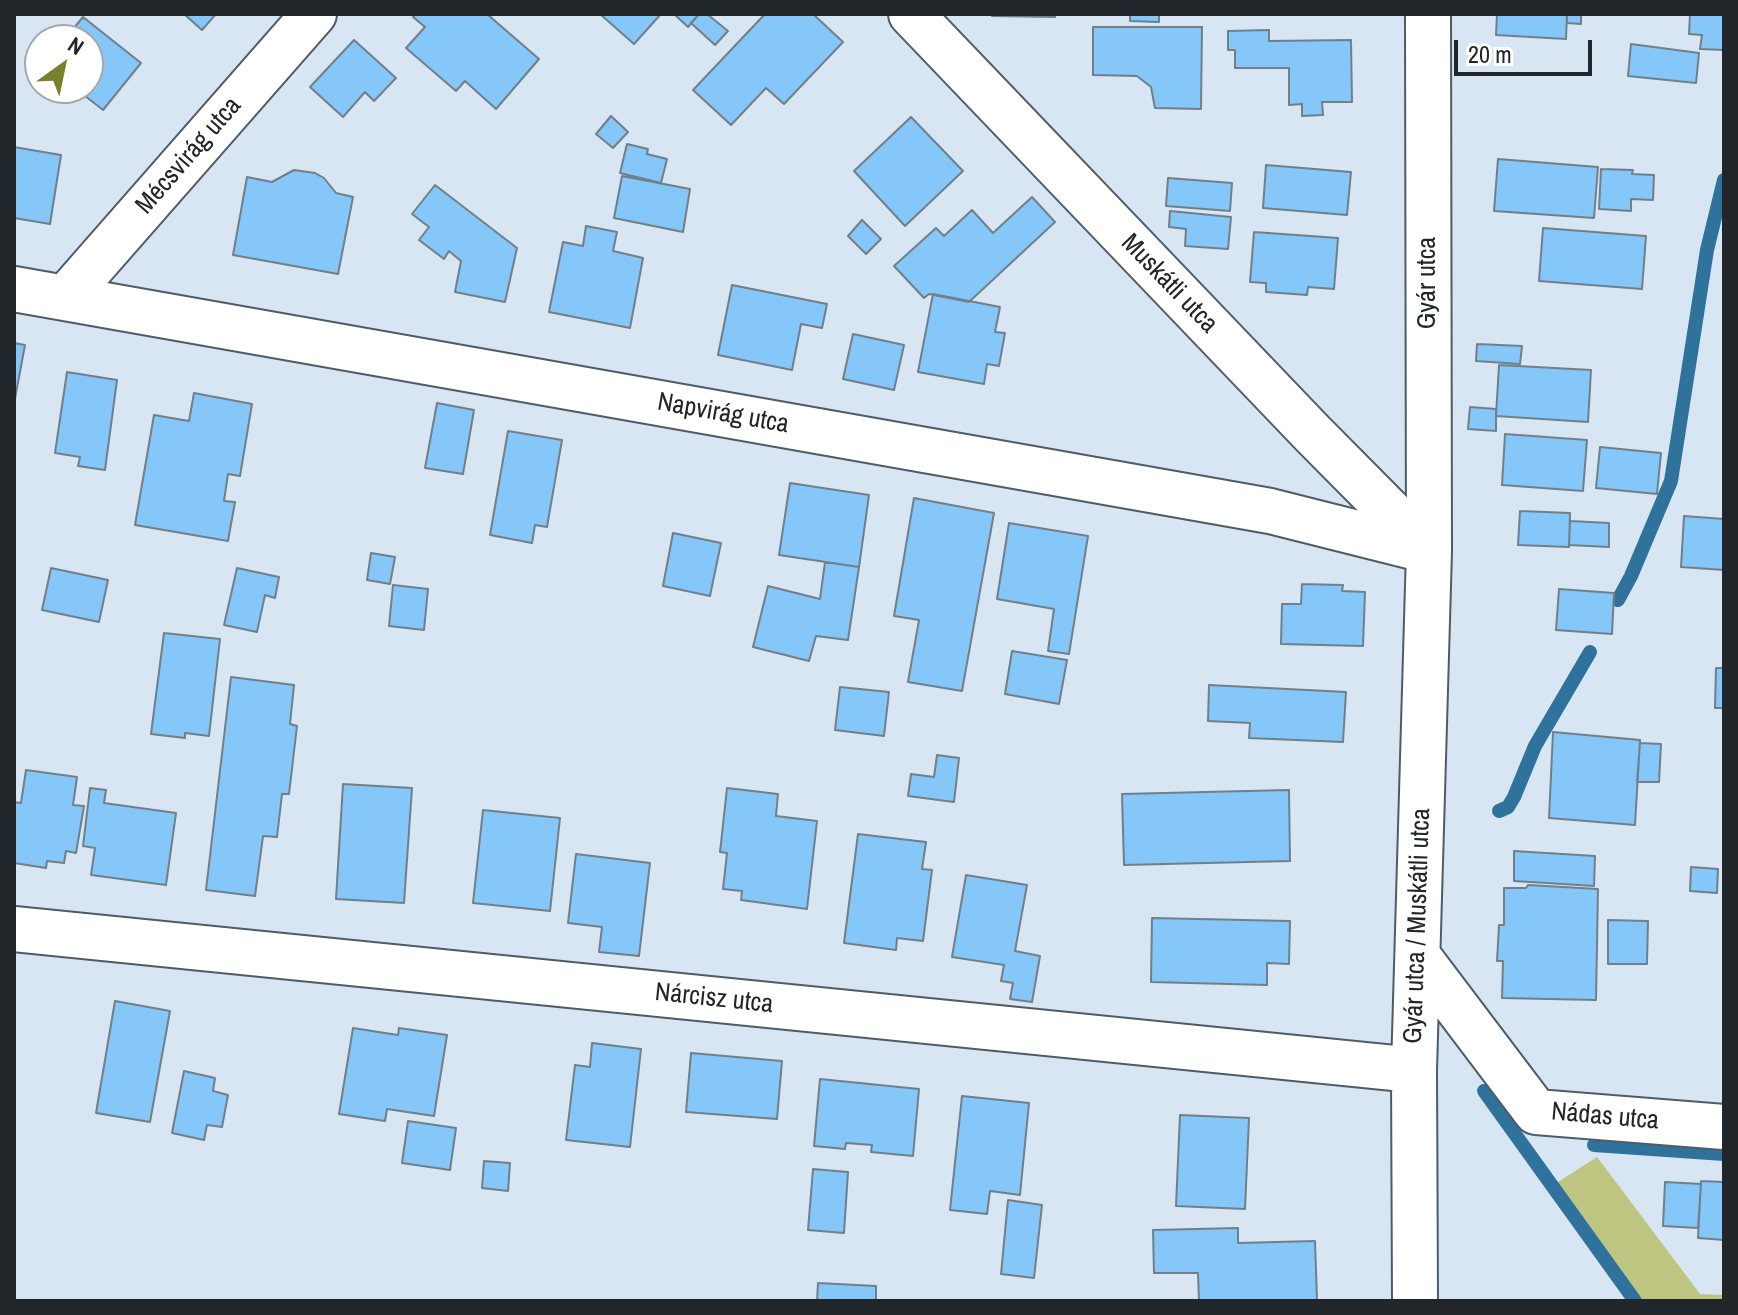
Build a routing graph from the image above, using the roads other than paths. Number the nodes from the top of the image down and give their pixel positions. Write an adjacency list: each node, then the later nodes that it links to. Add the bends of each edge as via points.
1 (314, 14): 5 (street, Mécsvirág utca)
2 (911, 14): 6 (street, Muskátli utca)
3 (1428, 14): 6 (street, Gyár utca)
4 (14, 289): 5 (street, Napvirág utca)
5 (65, 298): 6 (street, Napvirág utca, via 1243,506)
6 (1429, 551): 8 (street, Gyár utca / Muskátli utca)
7 (14, 929): 9 (street, Nárcisz utca)
8 (1418, 956): 9 (street, Gyár utca / Muskátli utca); 10 (street, Nádas utca, via 1536,1112)
9 (1414, 1070): 11 (street, Gyár utca / Muskátli utca)
10 (1724, 1127)
11 (1415, 1301)

